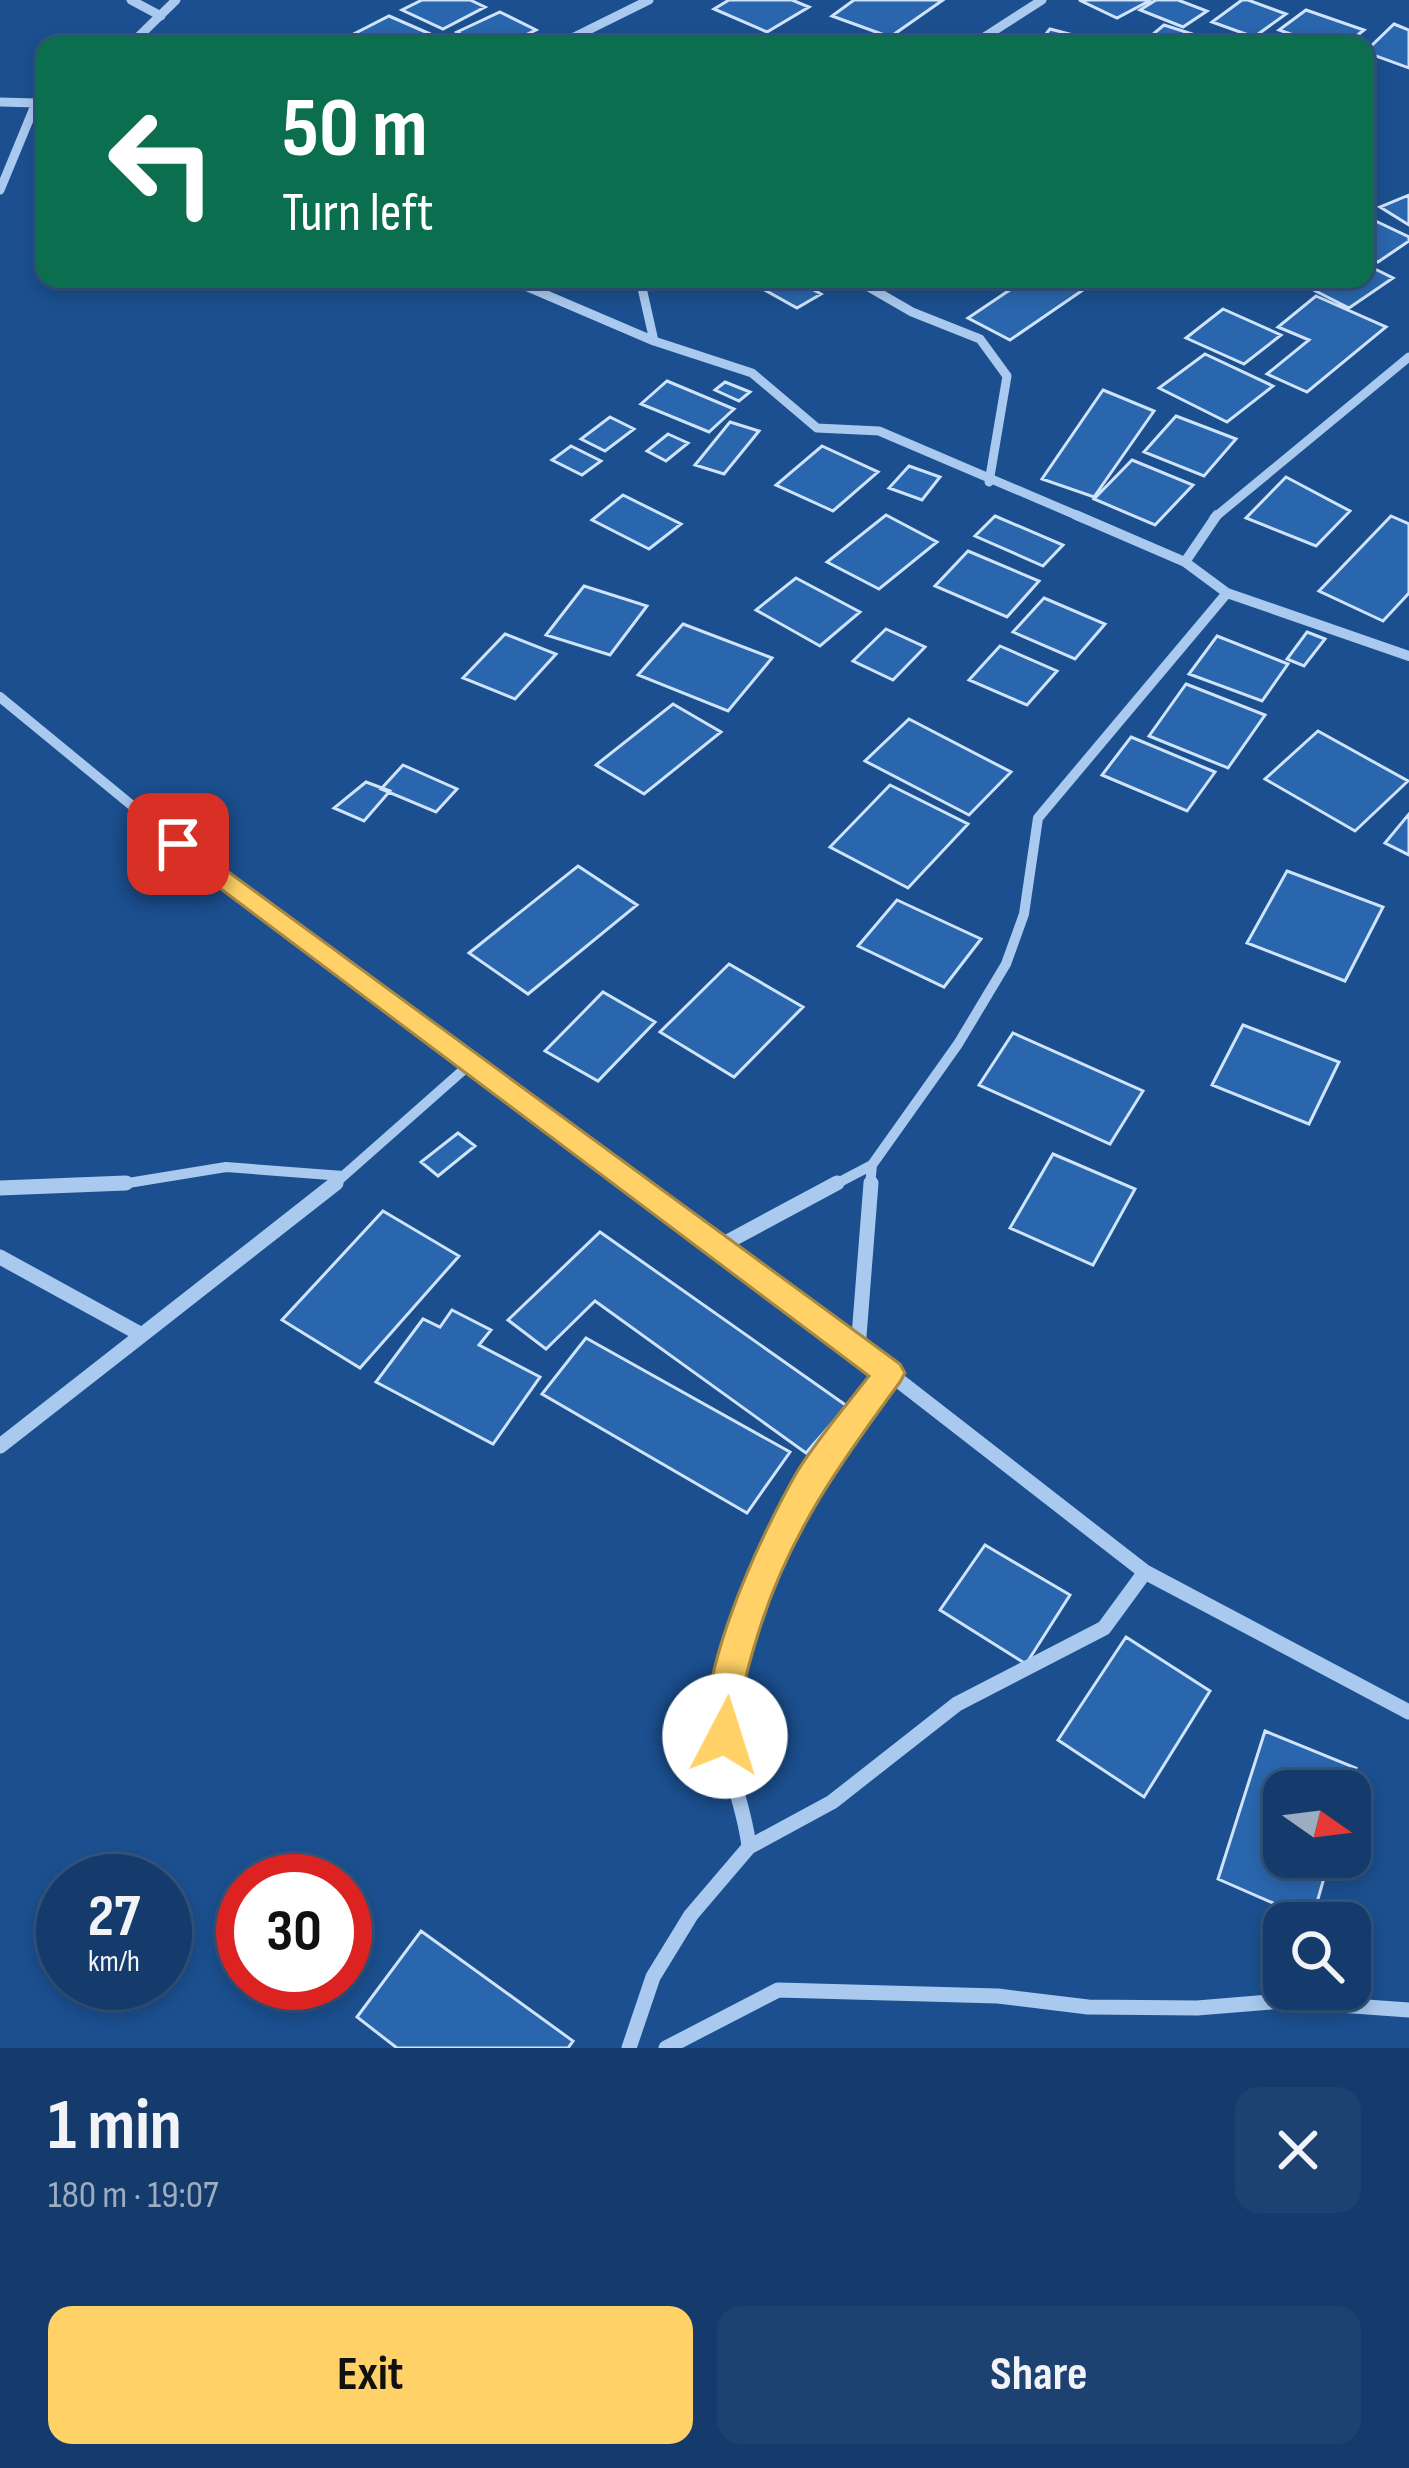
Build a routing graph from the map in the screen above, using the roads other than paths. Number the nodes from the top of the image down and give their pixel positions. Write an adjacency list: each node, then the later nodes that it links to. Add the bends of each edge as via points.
1 (131, 0): 5 (street)
2 (176, 0): 5 (street)
3 (650, 0): 7 (street)
4 (1042, 0): 8 (street)
5 (161, 16): 6 (street)
6 (140, 36)
7 (576, 36)
8 (986, 36)
9 (36, 101): 10 (street)
10 (0, 102)
11 (36, 110): 12 (street)
12 (0, 190)
13 (530, 288): 16 (street)
14 (642, 288): 16 (street)
15 (871, 288): 18 (street, via 980,339 1007,376)
16 (654, 340): 18 (street, via 752,374 817,428 879,431)
17 (1409, 357): 19 (street, via 1216,516)
18 (989, 482): 19 (street)
19 (1185, 562): 20 (street)
20 (1227, 593): 21 (street); 24 (street, via 1038,818 1024,914 1006,964)
21 (1409, 656)
22 (0, 697): 23 (street, via 214,873)
23 (469, 1065): 25 (street); 27 (street)
24 (872, 1165): 27 (street); 30 (street)
25 (345, 1176): 26 (street, via 226,1167 116,1185); 29 (street)
26 (0, 1188)
27 (718, 1247): 30 (street)
28 (0, 1256): 29 (street)
29 (142, 1335): 32 (street)
30 (859, 1349): 31 (street)
31 (889, 1373): 33 (street); 35 (street, via 812,1477 743,1629 723,1704 728,1768)
32 (0, 1446)
33 (1145, 1572): 34 (street); 35 (street, via 1104,1628 957,1704 832,1802)
34 (1409, 1712)
35 (749, 1847): 37 (street, via 691,1915 653,1977)
36 (1409, 2010): 38 (street, via 1283,2001 1088,2007 998,1996 778,1990)
37 (629, 2048)
38 (666, 2048)

